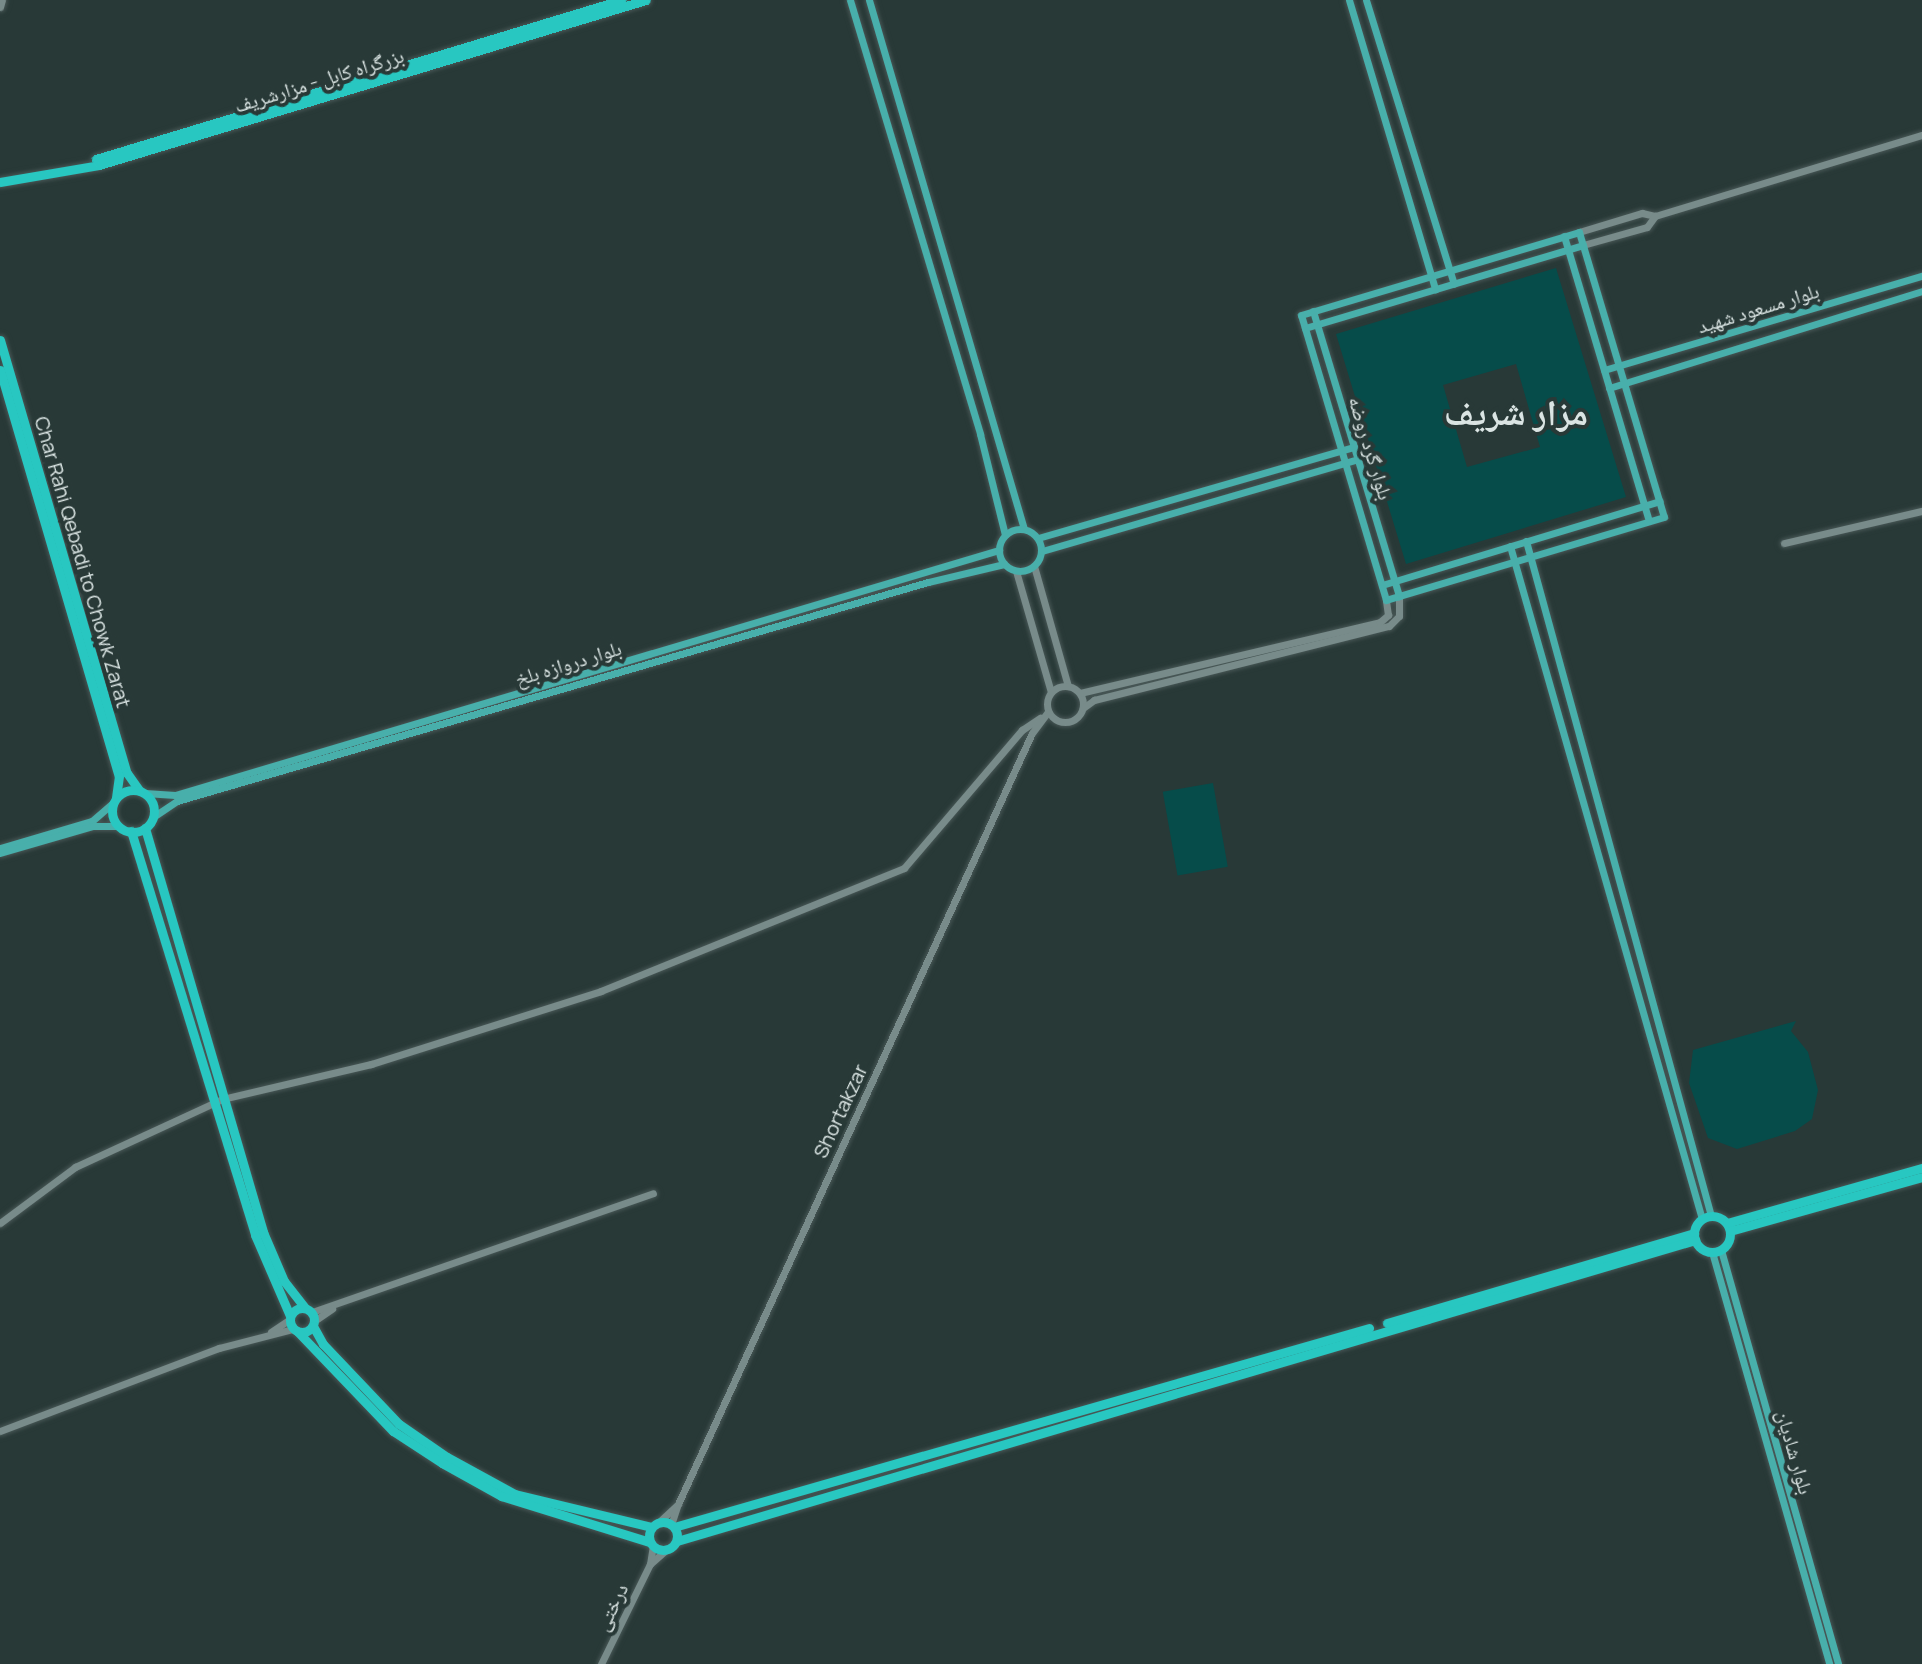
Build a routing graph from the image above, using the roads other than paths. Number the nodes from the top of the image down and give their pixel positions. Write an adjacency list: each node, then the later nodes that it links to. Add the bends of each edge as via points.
1 (2, 0): 8 (street)
2 (621, 0): 10 (highway, بزرگراه کابل - مزارشریف, via 83,163)
3 (646, 0): 10 (highway, بزرگراه کابل - مزارشریف, via 99,165)
4 (850, 0): 44 (main road, via 980,434)
5 (869, 0): 43 (main road)
6 (1349, 0): 17 (main road)
7 (1366, 0): 16 (main road)
8 (0, 7)
9 (1922, 135): 11 (street)
10 (0, 180)
11 (1655, 216): 12 (street, via 1642,213); 14 (street, via 1647,227)
12 (1579, 232): 13 (main road); 14 (main road)
13 (1564, 236): 15 (main road); 16 (main road)
14 (1583, 245): 15 (main road); 30 (main road)
15 (1568, 250): 19 (main road); 32 (main road)
16 (1449, 270): 17 (main road); 19 (main road)
17 (1431, 276): 20 (main road); 23 (main road)
18 (1922, 276): 22 (main road, بلوار مسعود شهید)
19 (1454, 284): 20 (main road)
20 (1435, 289): 25 (main road)
21 (1922, 291): 24 (main road, بلوار مسعود شهید)
22 (1815, 308): 24 (main road); 28 (main road, بلوار مسعود شهید)
23 (1313, 311): 25 (main road, بلوار گرد روضه); 26 (main road, via 1301,315)
24 (1819, 321): 29 (main road, بلوار مسعود شهید)
25 (1317, 325): 26 (main road); 35 (main road, بلوار گرد روضه)
26 (1305, 328): 36 (main road, بلوار گرد روضه)
27 (0, 340): 70 (highway, Char Rahi Qebadi to Chowk Zarat, via 127,773)
28 (1691, 345): 29 (main road); 30 (main road, بلوار مسعود شهید)
29 (1694, 359): 33 (main road, بلوار مسعود شهید)
30 (1619, 365): 32 (main road, بلوار مسعود شهید); 33 (main road)
31 (0, 370): 71 (highway, Char Rahi Qebadi to Chowk Zarat, via 119,776)
32 (1604, 370): 34 (main road)
33 (1624, 383): 34 (main road, بلوار مسعود شهید); 39 (main road)
34 (1609, 388): 40 (main road)
35 (1354, 447): 36 (main road); 37 (main road, بلوار گرد روضه)
36 (1341, 450): 38 (main road, بلوار گرد روضه); 45 (main road)
37 (1358, 459): 38 (main road); 56 (main road, بلوار گرد روضه)
38 (1345, 462): 50 (main road); 57 (main road, بلوار گرد روضه)
39 (1660, 501): 40 (main road); 42 (main road, via 1664,517)
40 (1645, 506): 42 (main road); 46 (main road)
41 (1922, 511): 47 (street)
42 (1649, 521): 51 (main road)
43 (1024, 529): 44 (main road); 45 (main road)
44 (1005, 535): 49 (main road)
45 (1038, 538): 50 (main road)
46 (1526, 541): 48 (main road); 51 (main road)
47 (1784, 543)
48 (1510, 546): 52 (main road); 56 (main road)
49 (999, 550): 53 (main road); 70 (main road, بلوار دروازه بلخ, via 175,795)
50 (1042, 551): 54 (main road)
51 (1531, 556): 52 (main road); 81 (main road)
52 (1515, 561): 60 (main road); 81 (main road)
53 (1004, 564): 55 (main road); 72 (main road, بلوار دروازه بلخ, via 177,801)
54 (1034, 566): 55 (main road); 58 (street)
55 (1016, 571): 59 (street)
56 (1394, 581): 57 (main road); 60 (main road, بلوار گرد روضه)
57 (1382, 585): 61 (main road, بلوار گرد روضه)
58 (1038, 587): 59 (street, via 1029,583); 62 (street)
59 (1023, 591): 63 (street)
60 (1399, 596): 61 (main road); 67 (street, via 1399,616 1389,626 1094,700)
61 (1386, 600): 66 (street, via 1388,615 1380,622)
62 (1062, 666): 63 (street, via 1055,673); 64 (street)
63 (1047, 669): 65 (street)
64 (1068, 686): 65 (street); 66 (street)
65 (1051, 692): 68 (street)
66 (1080, 693): 67 (street)
67 (1083, 708): 68 (street, via 1066,722)
68 (1048, 712): 69 (street, Shortakzar)
69 (1040, 718): 77 (street, via 1022,730 922,853 878,880 601,991 371,1064); 89 (street, Shortakzar)
70 (142, 792): 71 (highway); 72 (highway, via 153,803)
71 (115, 801): 73 (highway); 76 (main road, via 92,821)
72 (153, 817): 74 (highway)
73 (119, 826): 75 (highway); 76 (main road, via 93,826)
74 (145, 828): 75 (highway); 77 (highway)
75 (131, 831): 77 (highway)
76 (0, 850)
77 (219, 1101): 82 (street, via 75,1167); 86 (highway, via 263,1232 284,1281); 87 (highway, via 255,1235)
78 (1922, 1168): 83 (highway)
79 (1922, 1177): 83 (highway)
80 (653, 1193): 86 (street)
81 (1706, 1218): 83 (highway); 84 (highway)
82 (0, 1223)
83 (1729, 1227): 85 (highway)
84 (1695, 1236): 85 (highway); 91 (highway); 93 (highway)
85 (1716, 1251): 98 (main road, بلوار شادیان); 99 (main road, بلوار شادیان)
86 (311, 1317): 87 (highway); 87 (highway); 90 (highway, via 323,1344 399,1424 447,1457 515,1494)
87 (292, 1324): 88 (street); 94 (highway, via 393,1431 442,1463 501,1496)
88 (0, 1431)
89 (677, 1507): 90 (street, Shortakzar); 91 (street); 92 (street)
90 (655, 1525): 92 (highway); 94 (highway)
91 (686, 1525): 92 (highway)
92 (672, 1526): 93 (highway)
93 (677, 1541): 95 (highway)
94 (651, 1544): 95 (highway); 96 (street)
95 (666, 1550): 96 (street)
96 (650, 1564): 97 (street, درختی)
97 (601, 1664)
98 (1829, 1664)
99 (1838, 1664)

